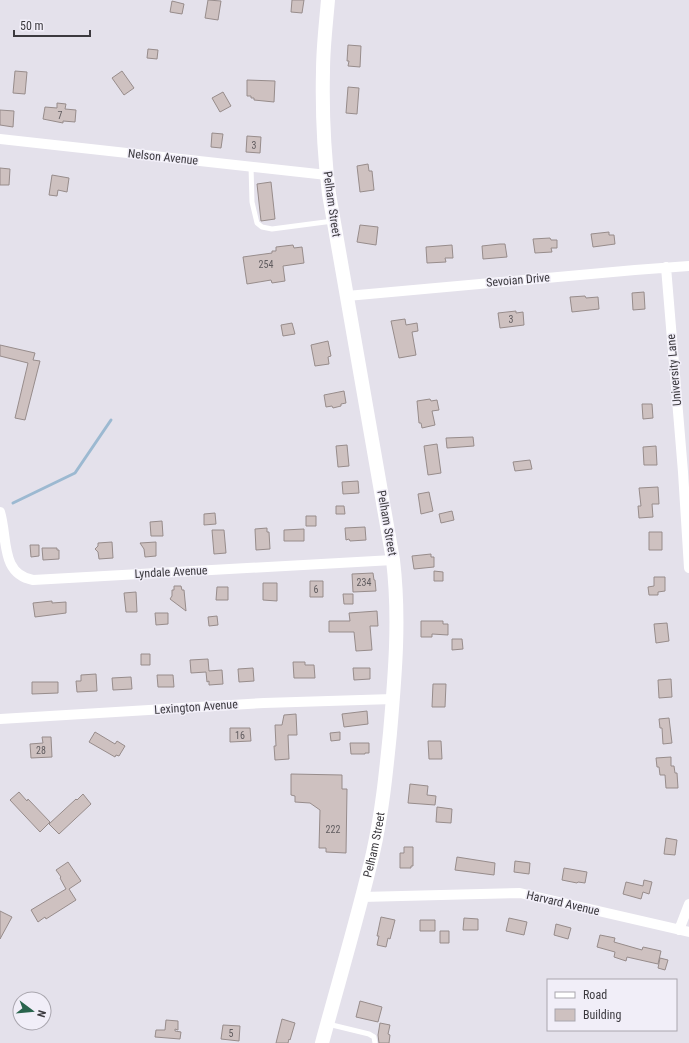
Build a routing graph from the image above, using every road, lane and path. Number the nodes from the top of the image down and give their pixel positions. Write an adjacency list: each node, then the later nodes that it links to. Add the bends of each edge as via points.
1 (328, 0): 4 (street, Pelham Street, via 323,74 323,127)
2 (0, 139): 3 (street, Nelson Avenue)
3 (251, 166): 4 (street, Nelson Avenue); 5 (lane, via 252,202 257,223 262,227 272,229)
4 (327, 175): 5 (street, Pelham Street)
5 (334, 221): 8 (street, Pelham Street)
6 (689, 266): 7 (street, Sevoian Drive)
7 (666, 267): 8 (street, Sevoian Drive); 9 (street, University Lane)
8 (347, 296): 11 (street, Pelham Street)
9 (686, 472): 12 (street, University Lane)
10 (0, 512): 11 (street, Lyndale Avenue, via 6,562 15,573 32,580)
11 (393, 560): 13 (street, Pelham Street, via 397,614)
12 (689, 568)
13 (393, 699): 14 (street, Lexington Avenue, via 264,703); 15 (street, Pelham Street, via 379,824)
14 (0, 719)
15 (362, 897): 17 (street, Harvard Avenue, via 520,893); 18 (street, Pelham Street)
16 (689, 904): 17 (street)
17 (684, 931)
18 (327, 1024): 19 (street, Pelham Street); 20 (lane, via 369,1034 374,1037)
19 (322, 1043)
20 (375, 1043)

